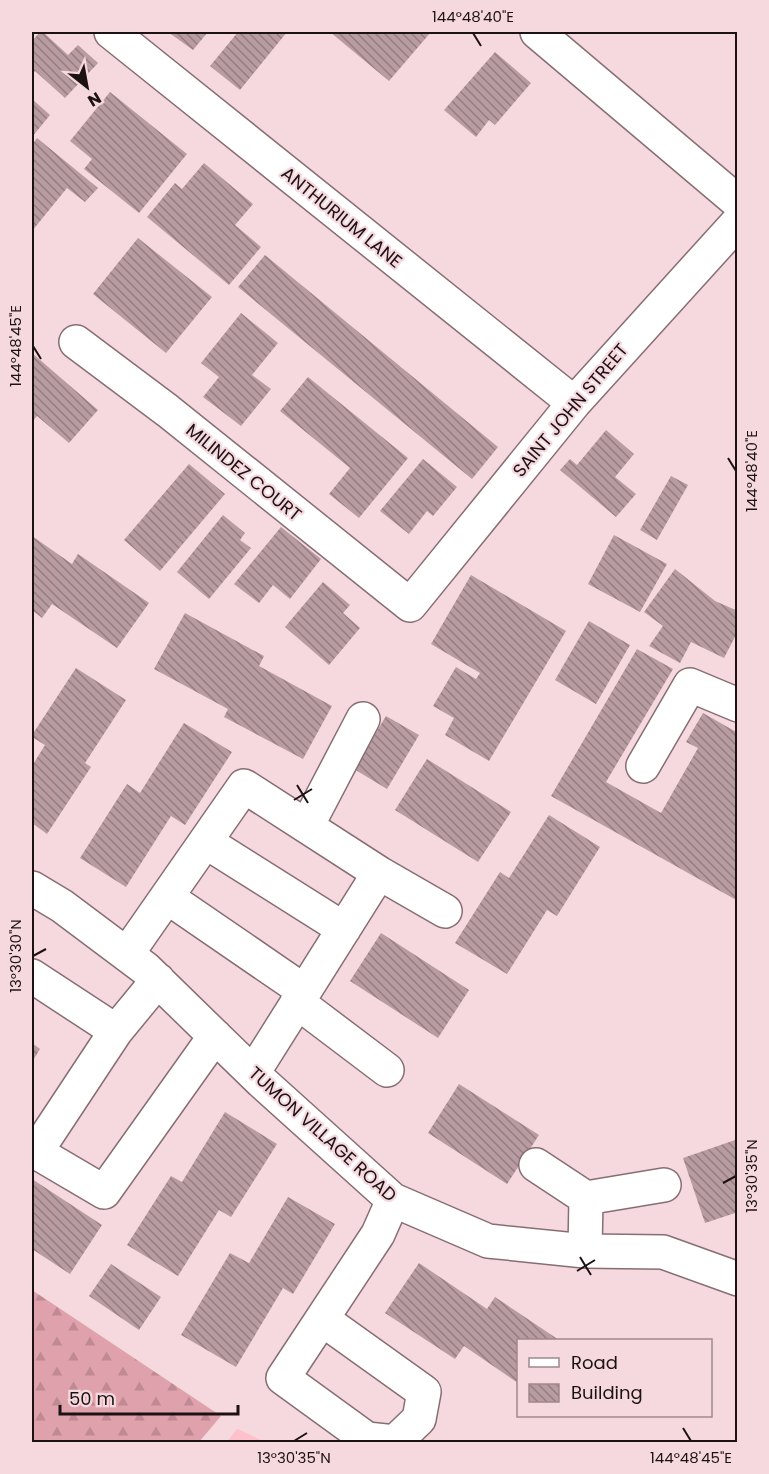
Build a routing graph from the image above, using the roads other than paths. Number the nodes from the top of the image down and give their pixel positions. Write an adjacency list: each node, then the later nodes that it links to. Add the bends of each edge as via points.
1 (111, 32): 6 (street, ANTHURIUM LANE)
2 (537, 32): 3 (street)
3 (738, 202)
4 (738, 222): 6 (street, SAINT JOHN STREET)
5 (76, 342): 7 (street, MILINDEZ COURT)
6 (574, 403): 7 (street, SAINT JOHN STREET)
7 (410, 605)
8 (738, 705): 10 (street, via 690,685)
9 (363, 719): 11 (street)
10 (643, 766)
11 (307, 826): 12 (street, via 244,786); 13 (street)
12 (206, 842): 15 (street); 17 (street)
13 (379, 873): 16 (street); 17 (street)
14 (32, 888): 18 (street, TUMON VILLAGE ROAD)
15 (167, 897): 18 (street); 21 (street)
16 (445, 911)
17 (344, 928): 21 (street)
18 (127, 954): 20 (street, TUMON VILLAGE ROAD)
19 (32, 976): 22 (street)
20 (158, 980): 22 (street); 23 (street, TUMON VILLAGE ROAD)
21 (301, 997): 24 (street); 25 (street)
22 (116, 1031): 23 (street, via 36,1152 104,1192)
23 (215, 1036): 25 (street, TUMON VILLAGE ROAD)
24 (387, 1070)
25 (253, 1073): 29 (street, TUMON VILLAGE ROAD)
26 (536, 1165): 28 (street)
27 (664, 1185): 28 (street)
28 (586, 1198): 30 (street)
29 (393, 1200): 30 (street, TUMON VILLAGE ROAD, via 488,1241); 32 (street, via 378,1234)
30 (585, 1251): 31 (street, TUMON VILLAGE ROAD, via 663,1252)
31 (738, 1279)
32 (322, 1319)

